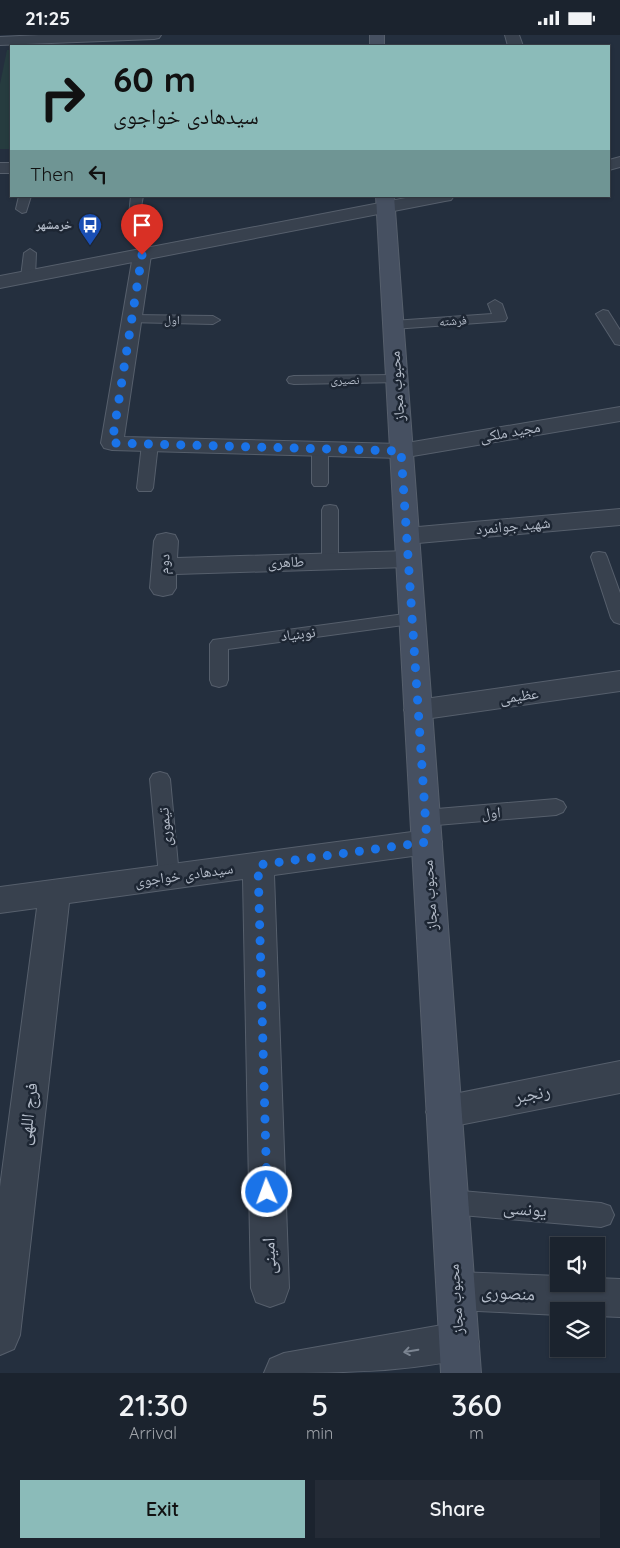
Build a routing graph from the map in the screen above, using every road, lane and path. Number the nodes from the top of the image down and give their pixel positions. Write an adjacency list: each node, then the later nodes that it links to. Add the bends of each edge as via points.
1 (154, 35): 2 (street)
2 (66, 37): 3 (street)
3 (0, 41)
4 (25, 197): 8 (lane)
5 (138, 197): 9 (lane)
6 (435, 197): 7 (street)
7 (385, 202): 11 (street); 18 (main road, محبوب مجاز)
8 (22, 209)
9 (136, 215)
10 (30, 253): 12 (lane)
11 (142, 255): 12 (street); 16 (street)
12 (28, 277): 13 (street)
13 (0, 282)
14 (495, 304): 18 (lane, فرشته, via 500,317)
15 (603, 314): 19 (lane)
16 (132, 319): 17 (lane, اول); 23 (street, مجید ملکی, via 112,443)
17 (213, 320)
18 (393, 325): 20 (main road, محبوب مجاز)
19 (620, 341)
20 (396, 379): 21 (lane, نصیری); 25 (main road, محبوب مجاز)
21 (294, 380)
22 (620, 414): 25 (street, مجید ملکی)
23 (150, 444): 24 (street, مجید ملکی); 27 (lane)
24 (320, 449): 25 (street, مجید ملکی); 26 (lane)
25 (401, 451): 31 (main road, محبوب مجاز)
26 (320, 483)
27 (144, 488)
28 (330, 511): 33 (lane)
29 (620, 517): 31 (street, شهید جوانمرد)
30 (166, 541): 34 (street, دوم)
31 (407, 547): 33 (street, طاهری); 36 (main road, محبوب مجاز)
32 (599, 557): 35 (lane)
33 (330, 561): 34 (street, طاهری)
34 (164, 577)
35 (620, 618)
36 (412, 619): 37 (lane, نوبنیاد, via 220,644); 39 (main road, محبوب مجاز)
37 (219, 680)
38 (620, 681): 39 (street, عظیمی)
39 (418, 710): 42 (main road, محبوب مجاز)
40 (160, 779): 44 (lane, تیموری)
41 (556, 807): 42 (lane, اول)
42 (426, 830): 43 (street, سیدهادی خواجوی); 48 (main road, محبوب مجاز)
43 (258, 865): 44 (street, سیدهادی خواجوی); 51 (street, امینی)
44 (169, 876): 45 (street, سیدهادی خواجوی)
45 (54, 892): 46 (street, سیدهادی خواجوی); 54 (street, فرج اللهی)
46 (0, 900)
47 (620, 1077): 48 (street, رنجبر)
48 (444, 1112): 49 (main road, محبوب مجاز)
49 (450, 1202): 50 (lane, یونسی); 52 (main road, محبوب مجاز)
50 (601, 1215)
51 (270, 1288)
52 (456, 1291): 53 (street, منصوری); 55 (main road, محبوب مجاز)
53 (620, 1298)
54 (0, 1335)
55 (460, 1358): 56 (street, one-way to 56)
56 (284, 1373)

